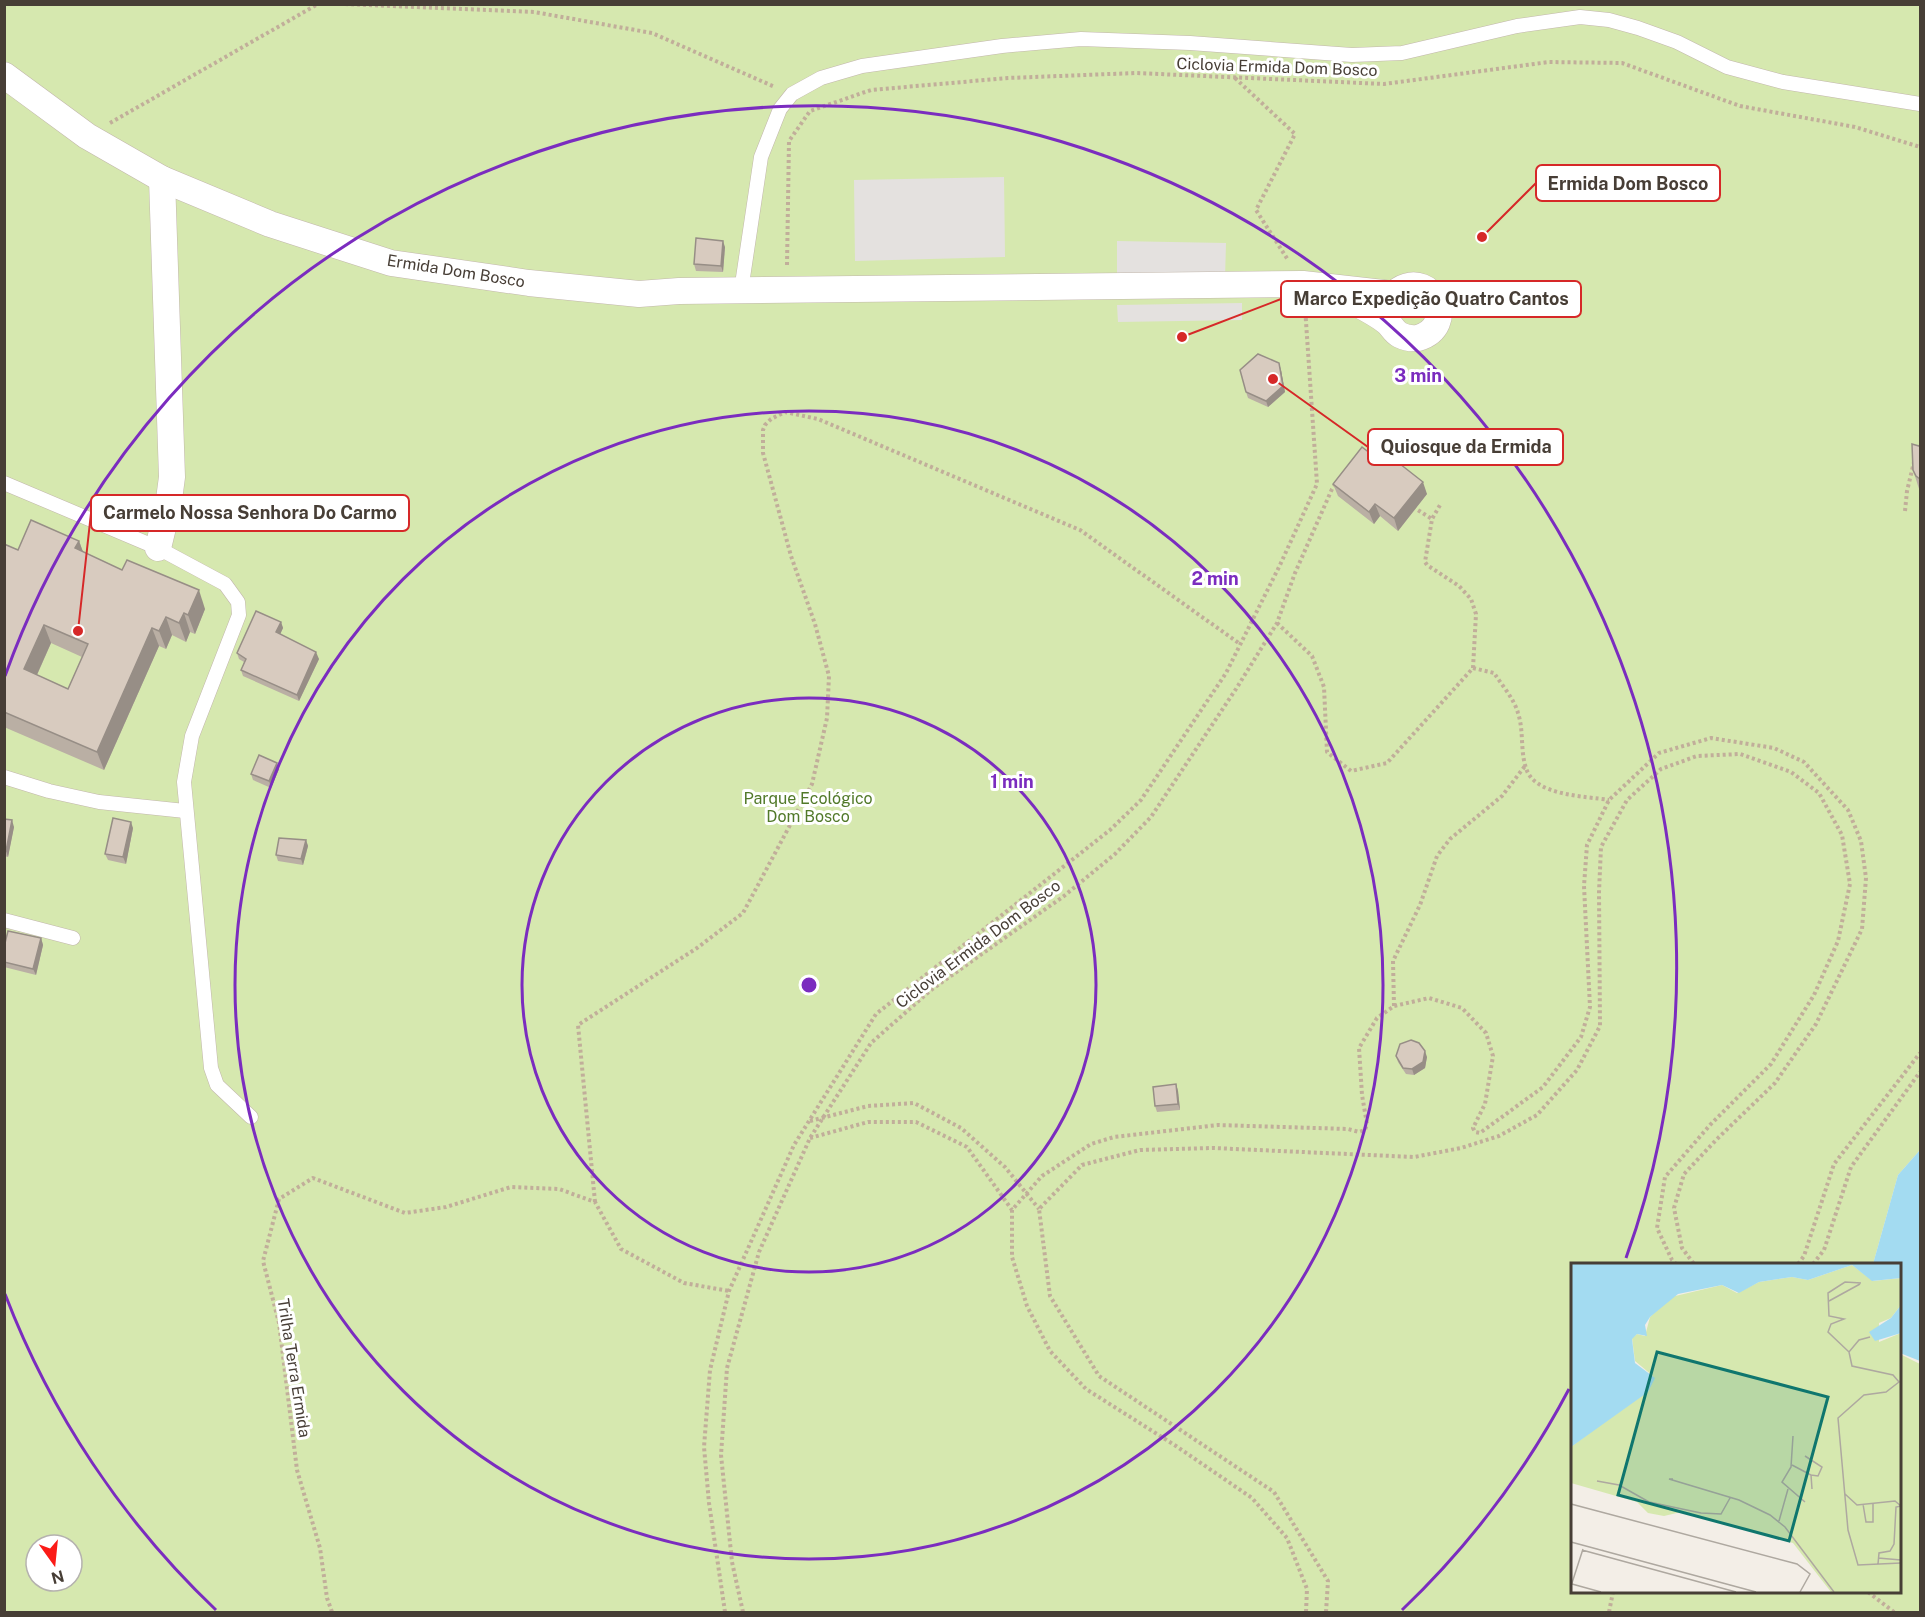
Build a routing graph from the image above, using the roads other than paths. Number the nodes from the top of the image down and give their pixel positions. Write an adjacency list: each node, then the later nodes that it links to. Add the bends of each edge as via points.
1 (4, 75): 3 (street, Ermida Dom Bosco, via 87,136)
2 (1920, 104): 5 (lane, via 1783,82 1727,67 1638,28 1580,17 1517,26 1402,53 1352,55 1082,39 862,66 821,78 792,94 780,109 761,157)
3 (162, 178): 5 (street, Ermida Dom Bosco, via 270,224 391,263 639,294); 9 (street, via 172,477)
4 (1313, 285): 5 (street, Ermida Dom Bosco); 6 (street, Ermida Dom Bosco); 7 (street)
5 (741, 291)
6 (1392, 294): 7 (street, via 1386,307); 7 (street, via 1405,286 1420,286 1433,295 1440,309 1437,324 1426,335 1412,339 1397,334)
7 (1388, 322)
8 (4, 483): 9 (lane)
9 (158, 548): 11 (lane, via 225,584 238,602 239,615 192,736 184,782)
10 (4, 777): 11 (lane, via 99,802)
11 (185, 811): 14 (lane, via 213,1077 223,1092)
12 (4, 920): 13 (lane)
13 (73, 938)
14 (251, 1117)

